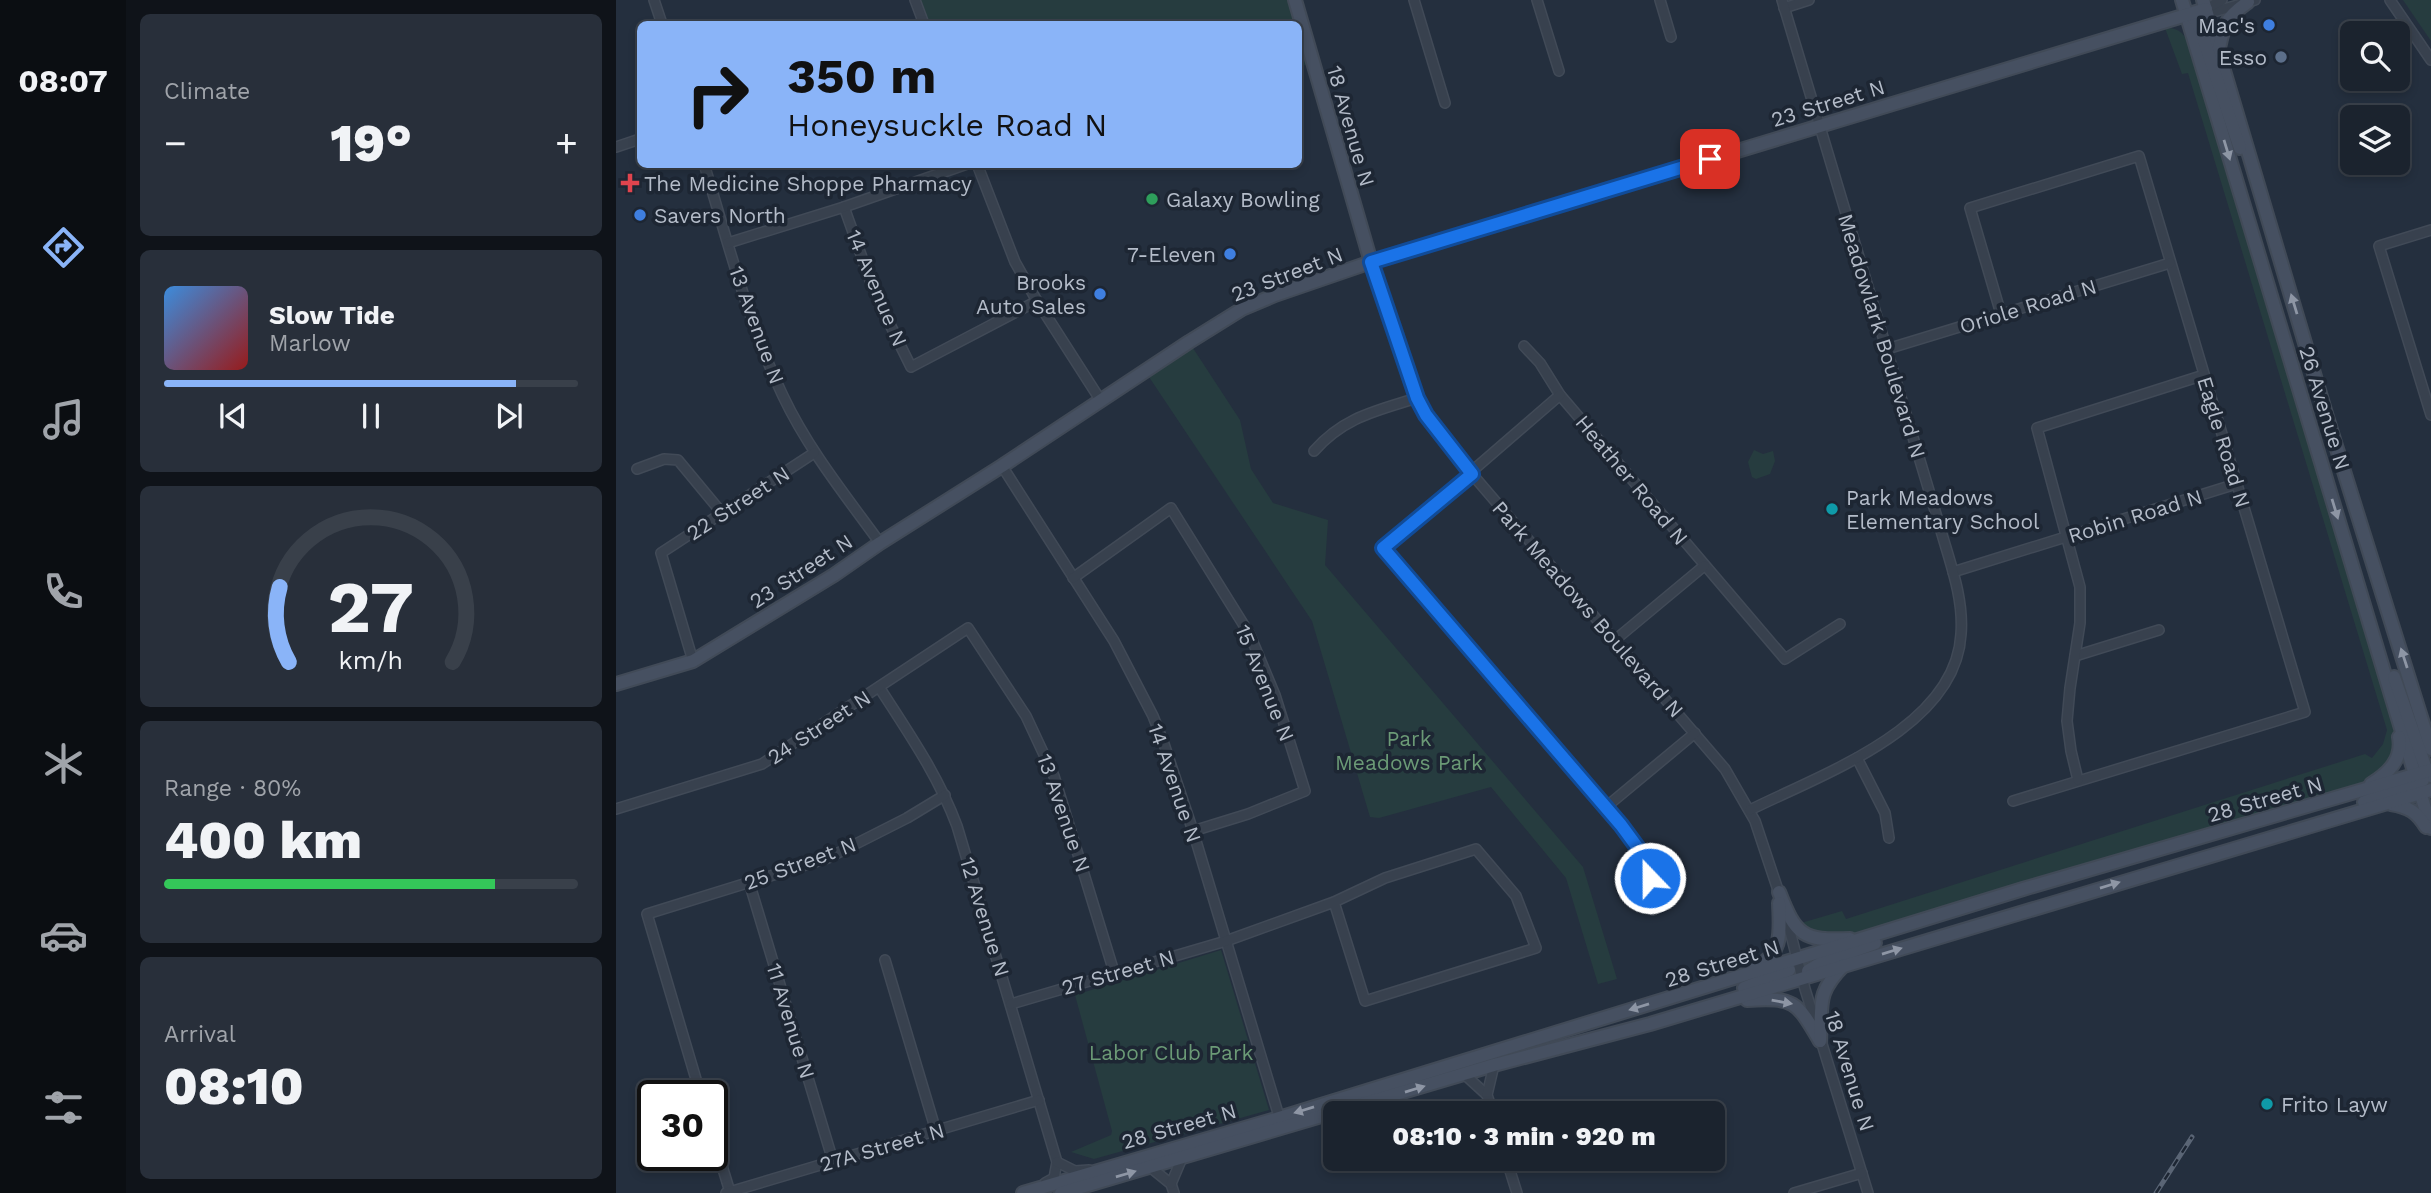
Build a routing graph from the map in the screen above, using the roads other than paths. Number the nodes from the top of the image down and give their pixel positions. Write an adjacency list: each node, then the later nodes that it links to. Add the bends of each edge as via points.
1 (654, 0): 15 (street)
2 (915, 0): 16 (street)
3 (1295, 0): 17 (main road, 18 Avenue N)
4 (1414, 0): 23 (street)
5 (1537, 0): 22 (street)
6 (1660, 0): 19 (street)
7 (1809, 0): 13 (street)
8 (2182, 0): 14 (main road, 26 Avenue N)
9 (2222, 0): 12 (street, 23 Street N)
10 (2390, 0): 21 (street)
11 (2252, 1): 12 (street, 23 Street N, via 2217,11); 20 (main road, via 2225,22)
12 (2201, 3): 14 (main road, 23 Street N); 20 (main road, 26 Avenue N)
13 (1783, 4): 24 (street, Meadowlark Boulevard N)
14 (2187, 14): 24 (main road, 23 Street N); 30 (main road, via 2199,26 2231,126); 57 (main road, 26 Avenue N, one-way to 57)
15 (661, 21)
16 (923, 21)
17 (1301, 21)
18 (1302, 24): 34 (main road, 18 Avenue N)
19 (1671, 37)
20 (2218, 52): 30 (main road, 26 Avenue N)
21 (2431, 60)
22 (1559, 71)
23 (1445, 103)
24 (1819, 126): 34 (main road, 23 Street N); 39 (street, Meadowlark Boulevard N)
25 (637, 140): 26 (street)
26 (616, 147)
27 (705, 168): 33 (street, 13 Avenue N)
28 (956, 168): 31 (street)
29 (979, 168): 36 (street, via 1015,262)
30 (2254, 170): 67 (main road, 26 Avenue N, one-way to 30, via 2327,417)
31 (844, 207): 33 (street); 36 (street, 14 Avenue N, via 875,294 911,367)
32 (2431, 230): 44 (street, via 2379,246)
33 (728, 243): 46 (street, 13 Avenue N, via 759,343)
34 (1371, 262): 42 (street, Park Meadows Boulevard N); 43 (main road, 23 Street N, via 1242,309)
35 (2170, 263): 37 (street, Oriole Road N); 37 (street, Eagle Road N, via 2138,156 1970,208); 40 (street, Eagle Road N)
36 (1037, 301): 43 (street)
37 (2001, 314): 39 (street, Oriole Road N)
38 (1524, 346): 41 (street, Heather Road N)
39 (1887, 349): 55 (street, Meadowlark Boulevard N)
40 (2204, 375): 50 (street, Eagle Road N); 52 (street, via 2037,428)
41 (1560, 395): 49 (street, Heather Road N); 54 (street, Heather Road N)
42 (1417, 398): 45 (street, via 1347,422); 49 (street, Park Meadows Boulevard N)
43 (1101, 401): 47 (main road, 23 Street N)
44 (2431, 415)
45 (1314, 451)
46 (814, 453): 51 (street, 22 Street N); 53 (street, 13 Avenue N)
47 (1002, 466): 53 (main road, 23 Street N); 56 (street, 14 Avenue N)
48 (636, 469): 51 (street, via 664,459 678,460)
49 (1472, 474): 61 (street, Park Meadows Boulevard N); 77 (street, Heather Road N, via 1383,548)
50 (2236, 484): 52 (street, Robin Road N); 71 (street, Eagle Road N, via 2305,712)
51 (722, 513): 63 (street, 22 Street N, via 661,553)
52 (2067, 537): 55 (street, Robin Road N); 62 (street, via 2080,587)
53 (880, 543): 63 (main road, 23 Street N)
54 (1704, 566): 58 (street, Heather Road N, via 1784,659); 61 (street)
55 (1953, 572): 70 (street, Meadowlark Boulevard N, via 1961,635 1948,682 1914,720)
56 (1073, 578): 82 (street, 14 Avenue N, via 1140,689); 82 (street, 15 Avenue N, via 1171,508 1250,635 1275,695 1305,791)
57 (2360, 592): 66 (main road, 26 Avenue N); 72 (main road, via 2403,700)
58 (1840, 624)
59 (968, 628): 65 (street, 24 Street N); 95 (street, 13 Avenue N, via 1027,716 1054,776)
60 (2159, 630): 62 (street)
61 (1615, 640): 68 (street, Park Meadows Boulevard N)
62 (2075, 656): 71 (street, via 2067,723)
63 (692, 661): 64 (main road, 23 Street N)
64 (616, 684)
65 (879, 687): 74 (street, 12 Avenue N); 78 (street, 24 Street N, via 762,764)
66 (2393, 702): 72 (main road, 26 Avenue N); 73 (main road, via 2401,747 2396,761 2386,775)
67 (2428, 728): 69 (main road, 26 Avenue N)
68 (1695, 733): 77 (street); 79 (street, Park Meadows Boulevard N)
69 (2431, 749)
70 (1857, 758): 79 (street, Meadowlark Boulevard N); 84 (street, via 1885,813)
71 (2078, 780): 75 (street, Eagle Road N)
72 (2427, 782): 73 (main road, 28 Street N); 76 (main road, 28 Street N); 80 (main road, 26 Avenue N); 81 (main road)
73 (2357, 793): 89 (main road, 28 Street N)
74 (945, 795): 85 (street, 25 Street N, via 828,858); 99 (street, 12 Avenue N)
75 (2013, 801)
76 (2388, 803): 81 (main road, 28 Street N); 83 (main road, via 2406,806 2419,815)
77 (1606, 807): 88 (street, via 1643,855)
78 (616, 809)
79 (1750, 810): 86 (street, Park Meadows Boulevard N)
80 (2431, 828)
81 (2299, 829): 94 (main road, 28 Street N, one-way to 81)
82 (1193, 831): 91 (street, 14 Avenue N)
83 (2431, 836)
84 (1889, 838)
85 (749, 882): 104 (street, 25 Street N, via 647,914); 111 (street, 11 Avenue N)
86 (1779, 892): 90 (main road, via 1787,913 1811,938); 93 (street, Park Meadows Boulevard N); 97 (main road, via 1776,951 1768,962)
87 (1334, 902): 87 (street, 27 Street N, via 1386,877 1476,849 1516,896 1536,948 1365,1001); 91 (street, 27 Street N)
88 (1653, 910)
89 (1936, 916): 90 (main road, 28 Street N); 96 (main road, via 1823,962)
90 (1867, 938): 93 (main road, 28 Street N)
91 (1226, 941): 95 (street, 27 Street N); 108 (street, 14 Avenue N)
92 (885, 960): 109 (street)
93 (1798, 960): 96 (street, 18 Avenue N); 97 (main road, 28 Street N); 100 (main road, via 1789,970)
94 (1845, 965): 96 (main road, 28 Street N); 101 (main road, via 1825,988)
95 (1115, 972): 99 (street, 27 Street N)
96 (1802, 978): 98 (main road, 28 Street N); 101 (street, 18 Avenue N)
97 (1732, 979): 108 (main road, 28 Street N, one-way to 108)
98 (1723, 1002): 100 (main road, 28 Street N); 101 (main road, one-way to 101, via 1787,1001 1798,1006)
99 (1011, 1004): 106 (street, 12 Avenue N)
100 (1650, 1024): 102 (main road, 28 Street N)
101 (1820, 1041): 117 (street, 18 Avenue N)
102 (1494, 1065): 103 (main road, 28 Street N); 105 (street)
103 (1464, 1074): 105 (street); 108 (main road, 28 Street N, one-way to 103)
104 (696, 1080)
105 (1487, 1094): 107 (street)
106 (1039, 1101): 109 (street, 27A Street N); 112 (street, 12 Avenue N)
107 (1489, 1101)
108 (1281, 1123): 110 (main road, 28 Street N); 114 (main road, 28 Street N)
109 (936, 1131): 111 (street, 27A Street N)
110 (1182, 1158): 113 (main road, 28 Street N); 118 (street)
111 (833, 1161): 120 (street, 27A Street N)
112 (1058, 1162): 114 (street, via 1075,1171); 119 (street, via 1054,1178)
113 (1150, 1167): 118 (street); 122 (main road, 28 Street N, one-way to 113)
114 (1099, 1169): 119 (main road, 28 Street N)
115 (722, 1171): 120 (street)
116 (1510, 1171): 123 (street)
117 (1862, 1173): 124 (street); 125 (street, 18 Avenue N)
118 (1173, 1188)
119 (1037, 1189): 121 (main road, 28 Street N)
120 (728, 1192)
121 (1023, 1193)
122 (1061, 1193)
123 (1517, 1193)
124 (1794, 1193)
125 (1868, 1193)

